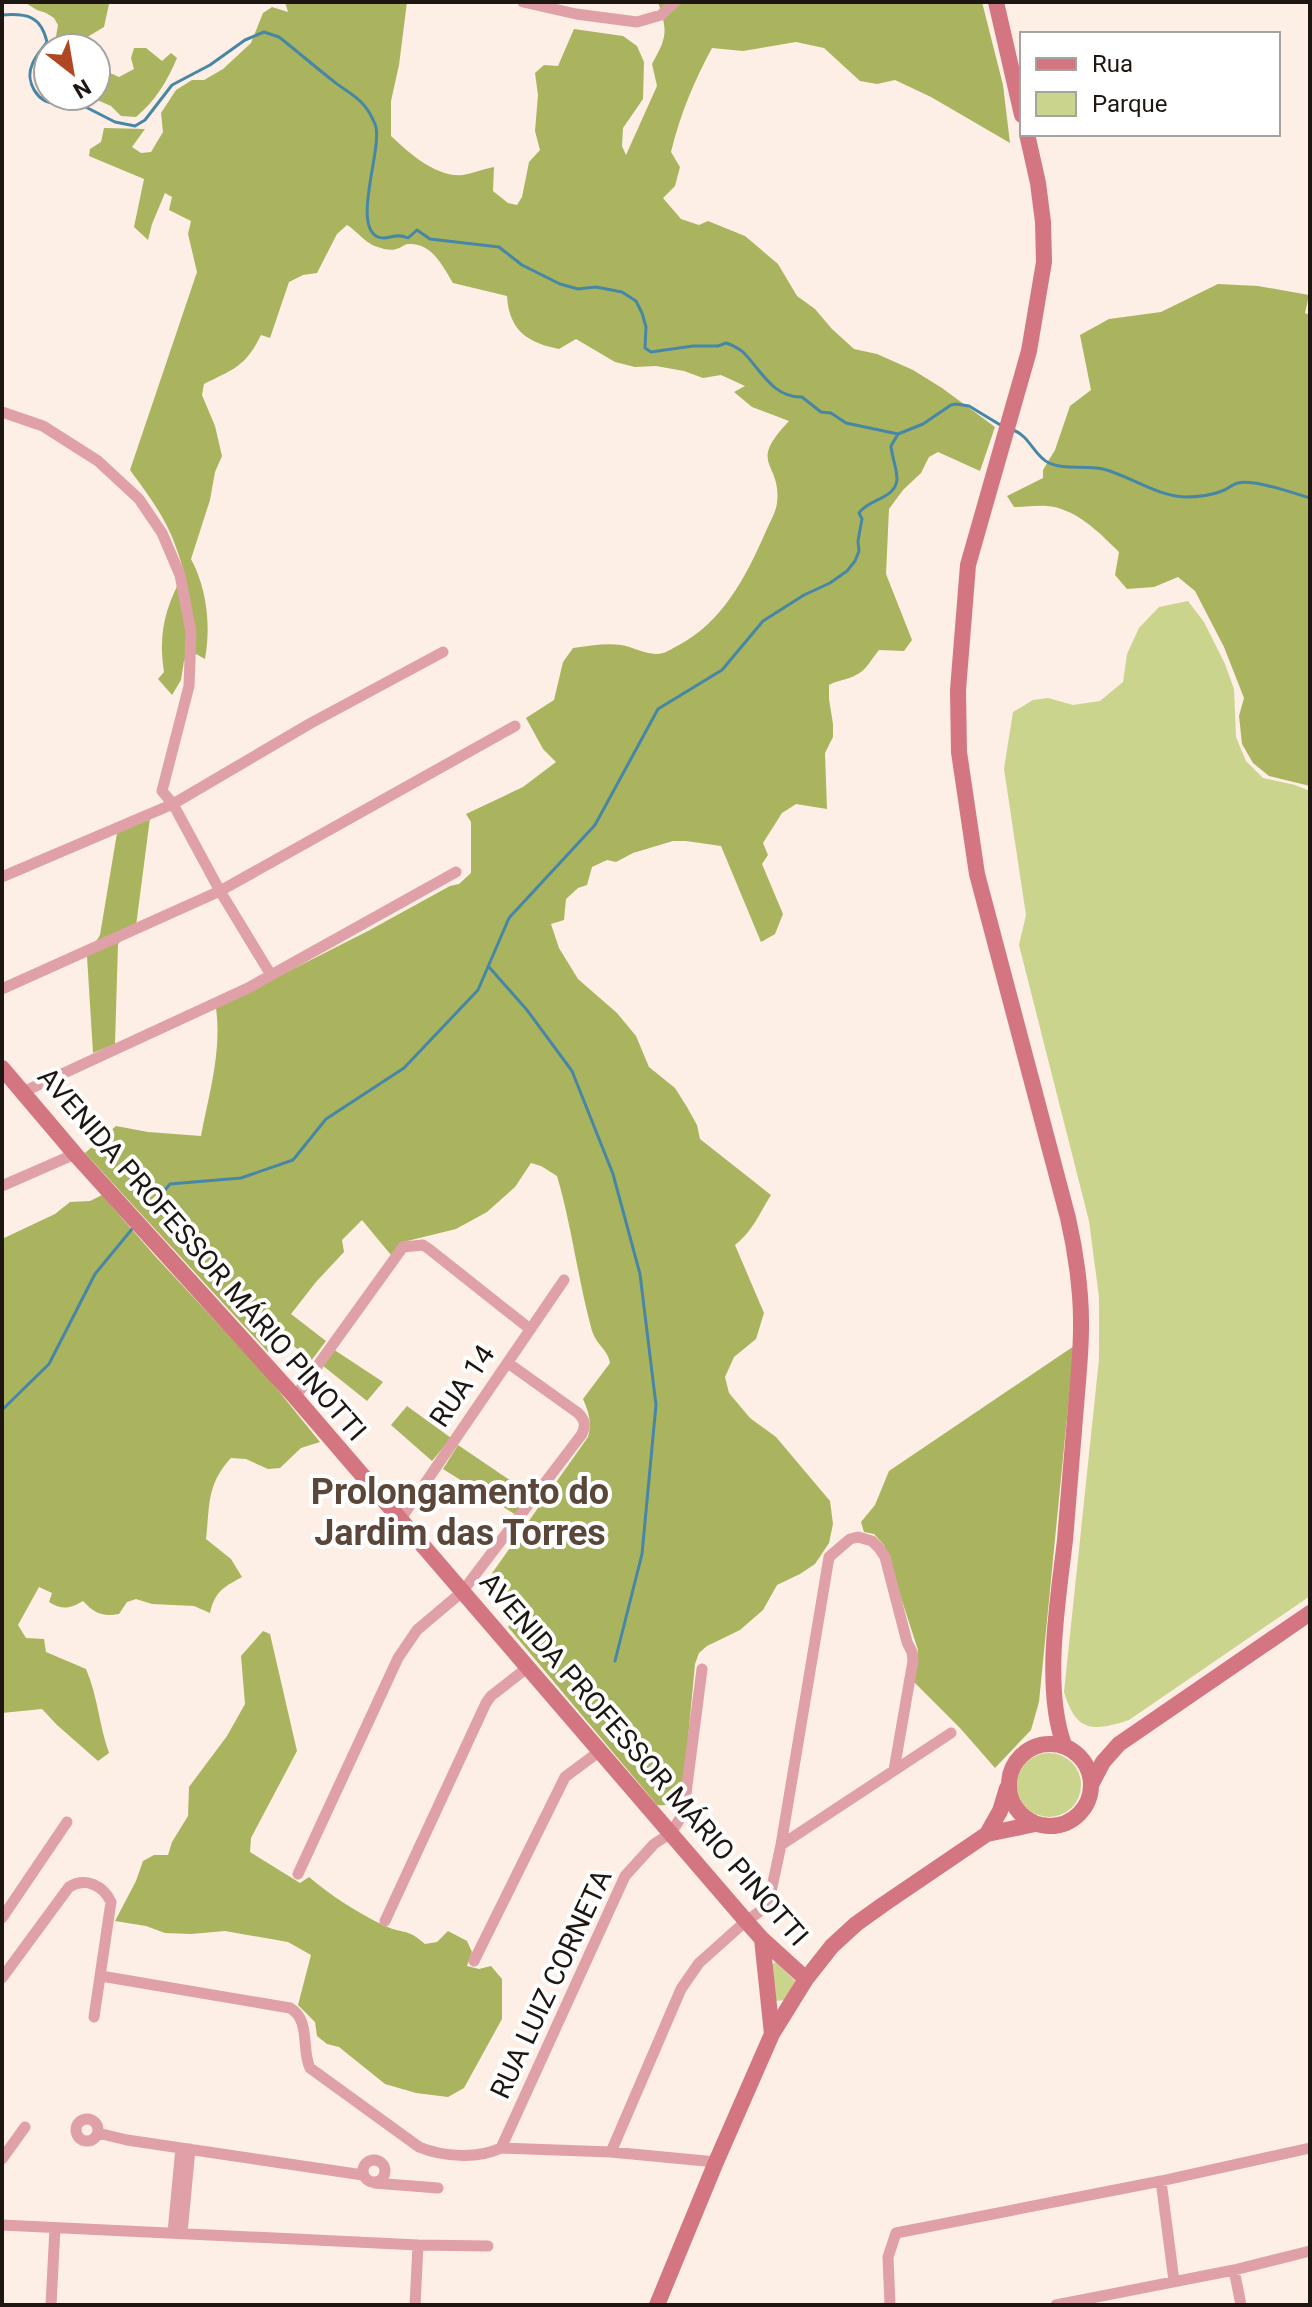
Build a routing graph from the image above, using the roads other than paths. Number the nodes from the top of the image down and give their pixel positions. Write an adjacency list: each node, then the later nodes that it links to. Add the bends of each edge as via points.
1 (523, 2): 2 (street, via 637,22 661,15)
2 (675, 2)
3 (996, 2): 4 (main road)
4 (1020, 106)
5 (1027, 136): 28 (main road, via 1038,183 1044,262 1029,351 968,565 959,752 977,874 1068,1218 1079,1284 1079,1370 1056,1625)
6 (2, 412): 9 (street, via 43,426 98,461 139,499 162,533 180,575 191,632 189,686 162,791)
7 (443, 652): 9 (street)
8 (515, 726): 12 (street)
9 (173, 804): 11 (street); 12 (street)
10 (456, 872): 13 (street)
11 (2, 877)
12 (220, 891): 13 (street); 14 (street)
13 (271, 975): 16 (street)
14 (2, 989)
15 (5, 1077): 16 (main road, AVENIDA PROFESSOR MÁRIO PINOTTI)
16 (23, 1092): 17 (main road, AVENIDA PROFESSOR MÁRIO PINOTTI)
17 (75, 1154): 18 (street); 22 (main road, AVENIDA PROFESSOR MÁRIO PINOTTI)
18 (2, 1186)
19 (564, 1280): 20 (street, RUA 14)
20 (530, 1329): 21 (street, RUA 14); 22 (street, via 423,1245 403,1247)
21 (508, 1363): 23 (street, RUA 14); 24 (street, via 583,1418 585,1427)
22 (295, 1397): 23 (main road, AVENIDA PROFESSOR MÁRIO PINOTTI)
23 (400, 1520): 24 (main road, AVENIDA PROFESSOR MÁRIO PINOTTI)
24 (462, 1592): 26 (main road, AVENIDA PROFESSOR MÁRIO PINOTTI); 42 (street, via 417,1630 398,1658)
25 (1310, 1613): 30 (main road)
26 (527, 1668): 33 (main road, AVENIDA PROFESSOR MÁRIO PINOTTI); 44 (street, via 486,1703)
27 (702, 1669): 39 (street, RUA LUIZ CORNETA, via 685,1801)
28 (1054, 1706): 31 (main road); 32 (main road, via 1057,1727)
29 (951, 1733): 34 (street)
30 (1119, 1744): 32 (main road); 35 (main road)
31 (1032, 1747): 32 (main road, via 1048,1743); 36 (main road, via 1010,1771)
32 (1071, 1750): 35 (main road, via 1088,1767)
33 (600, 1751): 39 (main road, AVENIDA PROFESSOR MÁRIO PINOTTI); 47 (street, via 565,1777)
34 (894, 1770): 41 (street); 41 (street, via 912,1652 885,1557 872,1541 858,1537 829,1557)
35 (1092, 1783): 38 (main road, via 1081,1813 1051,1827)
36 (1008, 1787): 38 (main road, via 1011,1803); 40 (main road)
37 (67, 1822): 43 (street)
38 (1035, 1824): 40 (main road)
39 (671, 1833): 45 (main road, AVENIDA PROFESSOR MÁRIO PINOTTI); 55 (street, RUA LUIZ CORNETA, via 625,1876)
40 (987, 1834): 50 (main road, via 856,1924)
41 (781, 1845): 45 (street, via 769,1901)
42 (298, 1874)
43 (2, 1918)
44 (385, 1921)
45 (746, 1921): 46 (main road, AVENIDA PROFESSOR MÁRIO PINOTTI); 58 (street, via 699,1963 681,1989)
46 (762, 1939): 50 (main road, AVENIDA PROFESSOR MÁRIO PINOTTI); 52 (main road)
47 (474, 1961)
48 (4, 1970): 49 (street, via 69,1887 85,1881 109,1896)
49 (101, 1976): 51 (street); 55 (street, via 290,2008 303,2019 310,2068 419,2147 440,2154)
50 (806, 1979): 52 (main road)
51 (94, 2017)
52 (772, 2034): 60 (main road)
53 (25, 2127): 59 (street)
54 (98, 2133): 57 (street)
55 (501, 2148): 58 (street)
56 (1310, 2148): 63 (street)
57 (186, 2149): 62 (street); 68 (street)
58 (611, 2152): 60 (street)
59 (2, 2159)
60 (716, 2162): 76 (main road)
61 (383, 2164): 62 (street, via 384,2177 378,2182); 62 (street, via 367,2162 363,2170); 64 (street)
62 (368, 2179): 64 (street)
63 (1161, 2181): 73 (street); 77 (street, via 896,2233 888,2257)
64 (407, 2185): 65 (street)
65 (438, 2188)
66 (2, 2225): 67 (street)
67 (55, 2228): 68 (street); 74 (street)
68 (178, 2232): 69 (street)
69 (418, 2245): 70 (street); 75 (street)
70 (488, 2246)
71 (1310, 2251): 72 (street)
72 (1234, 2270): 73 (street); 79 (street)
73 (1174, 2281): 78 (street)
74 (51, 2305)
75 (415, 2305)
76 (657, 2305)
77 (890, 2305)
78 (1056, 2305)
79 (1241, 2305)

